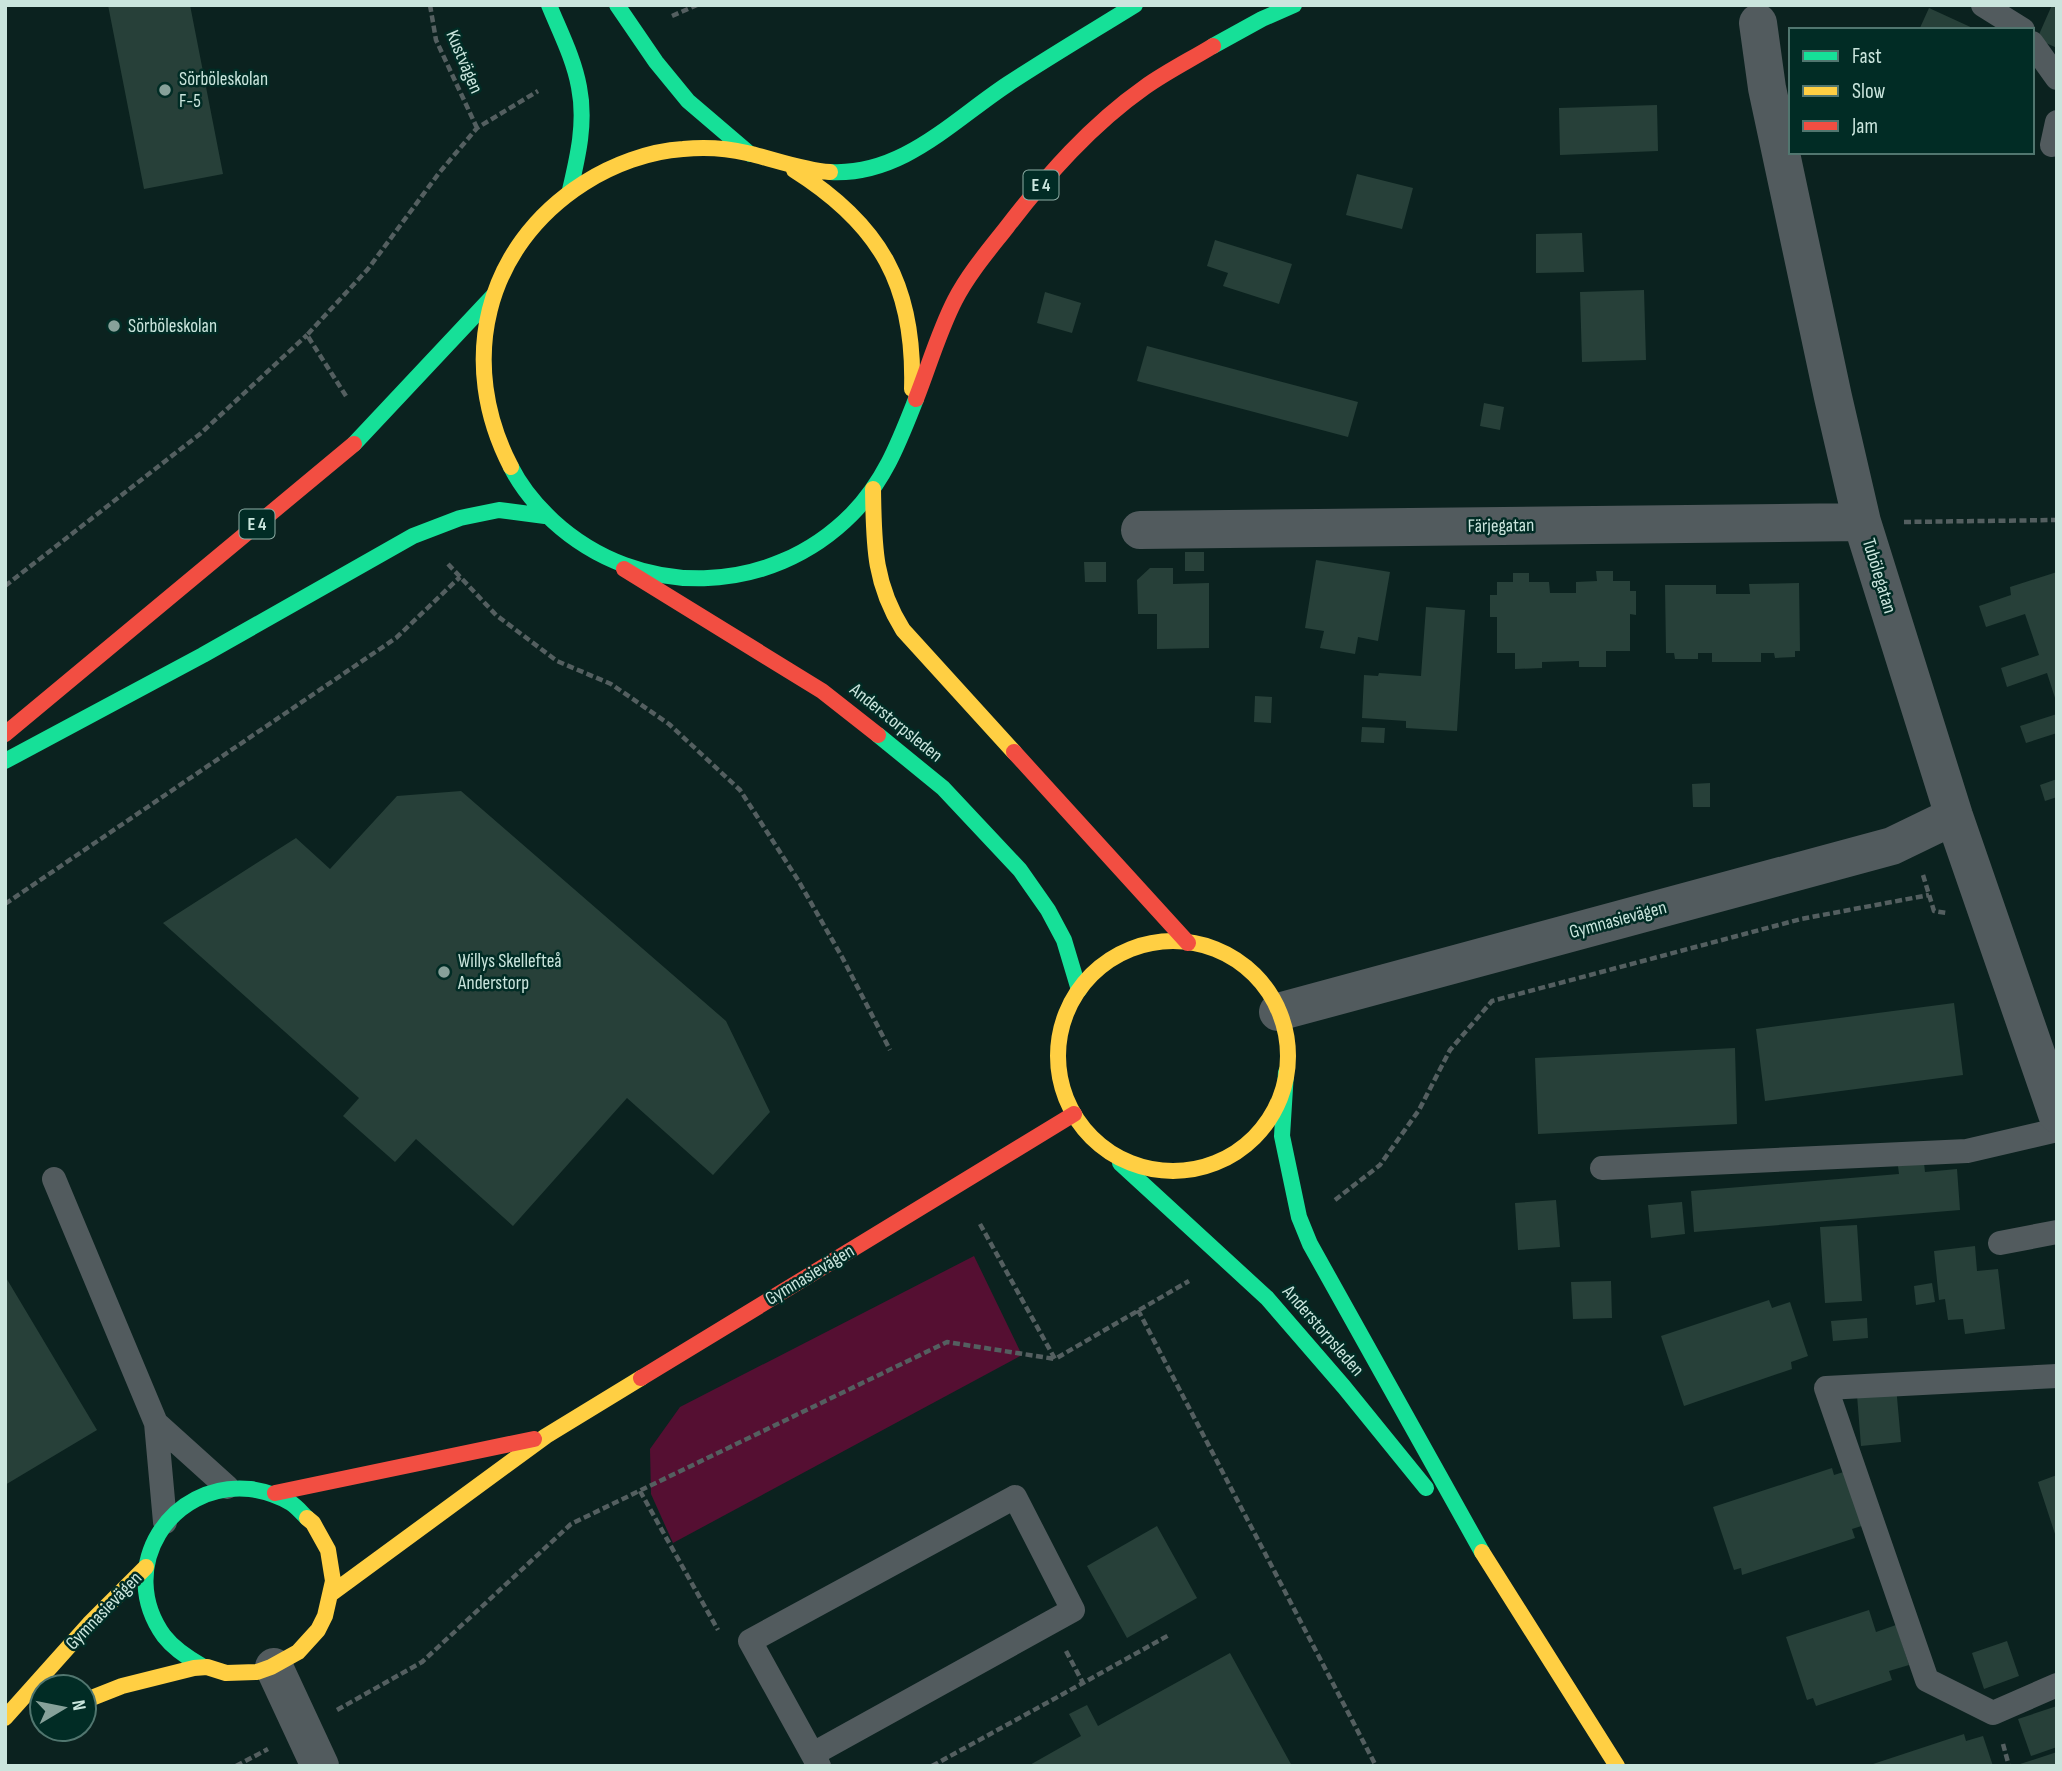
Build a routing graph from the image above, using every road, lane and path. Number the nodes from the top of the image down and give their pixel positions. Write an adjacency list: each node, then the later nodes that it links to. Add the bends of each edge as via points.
1 (430, 5): 14 (path, Kustvägen, via 436,40)
2 (550, 5): 16 (main road, via 576,74 582,111 580,150)
3 (617, 5): 15 (main road, via 688,101)
4 (697, 5): 8 (path)
5 (1135, 5): 15 (main road, via 1003,87 923,147 881,166 825,172)
6 (1294, 5): 20 (main road, E 4, via 1267,15 1145,86 1082,139 1017,213 957,295)
7 (1983, 5): 10 (lane)
8 (667, 18)
9 (1758, 23): 24 (street, Tubölegatan, via 1767,88)
10 (2020, 28)
11 (2034, 46): 12 (lane)
12 (2057, 78)
13 (542, 89): 14 (path)
14 (477, 128): 18 (path, via 368,269)
15 (758, 156): 16 (main road, via 679,148 643,155 598,172); 20 (main road, via 811,180 853,213 884,253 901,290 914,366 910,403)
16 (570, 190): 17 (main road, via 535,222 514,250)
17 (493, 296): 22 (main road, via 482,372 488,412 499,447); 30 (main road, E 4, via 353,445)
18 (307, 335): 19 (path); 29 (path, via 200,434)
19 (349, 401)
20 (892, 458): 21 (main road)
21 (873, 489): 27 (main road, via 821,542 758,571 688,580); 35 (main road, via 880,577 903,630)
22 (545, 516): 27 (main road); 31 (main road, via 499,510 460,518 414,536)
23 (2057, 520): 24 (path)
24 (1863, 522): 25 (street, Färjegatan); 32 (street, Tubölegatan)
25 (1140, 530)
26 (445, 561): 28 (path)
27 (611, 561): 36 (main road, Anderstorpsleden, via 822,691 943,788 1020,870 1048,909 1064,940)
28 (460, 577): 34 (path, via 396,638); 38 (path, via 496,615 557,661 611,684 669,724 740,790 798,880)
29 (5, 586)
30 (5, 734)
31 (5, 761)
32 (1954, 816): 37 (street, Gymnasievägen, via 1892,846); 40 (street, Tubölegatan)
33 (1929, 895): 45 (path, via 1801,919 1492,1001 1450,1050 1419,1110 1380,1165)
34 (5, 904)
35 (1188, 943): 36 (main road, via 1134,948 1103,965); 37 (main road, via 1214,949 1242,964)
36 (1079, 990): 41 (main road, via 1061,1028 1058,1051 1060,1083)
37 (1278, 1012): 39 (main road, via 1285,1033)
38 (890, 1050)
39 (1286, 1072): 42 (main road, via 1276,1107 1265,1124 1237,1151 1208,1166 1173,1171 1139,1166 1108,1152); 59 (main road, Anderstorpsleden, via 1282,1136 1299,1217 1310,1244)
40 (2055, 1109): 43 (lane, via 1967,1151)
41 (1074, 1114): 42 (main road); 54 (main road, Gymnasievägen)
42 (1093, 1139): 59 (main road, Anderstorpsleden, via 1267,1298)
43 (1602, 1168)
44 (54, 1178): 53 (lane)
45 (1326, 1207)
46 (980, 1224): 51 (path)
47 (2057, 1232): 48 (lane)
48 (2000, 1243)
49 (1199, 1275): 50 (path)
50 (1138, 1310): 51 (path); 74 (path)
51 (1055, 1359): 69 (path, via 947,1342 570,1524 422,1662)
52 (2057, 1376): 66 (lane, via 1826,1388 1927,1680 1993,1713)
53 (156, 1423): 55 (lane); 57 (lane)
54 (546, 1436): 56 (main road, Gymnasievägen); 60 (main road, Gymnasievägen)
55 (227, 1487): 56 (main road); 57 (main road, via 182,1505)
56 (275, 1493): 60 (main road, via 314,1523 329,1556)
57 (165, 1522): 58 (main road, via 152,1543)
58 (146, 1567): 63 (main road, via 152,1615 181,1654); 68 (main road, Gymnasievägen, via 89,1624)
59 (1495, 1574): 75 (main road, Anderstorpsleden)
60 (332, 1593): 64 (main road, via 313,1637)
61 (1051, 1622): 65 (path); 70 (lane); 70 (lane, via 1073,1610 1016,1497 750,1641)
62 (1169, 1635): 65 (path)
63 (202, 1666): 64 (main road, via 226,1673); 67 (main road)
64 (274, 1667): 69 (street)
65 (1083, 1683): 73 (path)
66 (2057, 1685)
67 (98, 1695)
68 (9, 1727)
69 (303, 1730): 71 (path); 72 (street)
70 (816, 1760)
71 (236, 1766)
72 (320, 1766)
73 (932, 1766)
74 (1376, 1766)
75 (1617, 1766)

